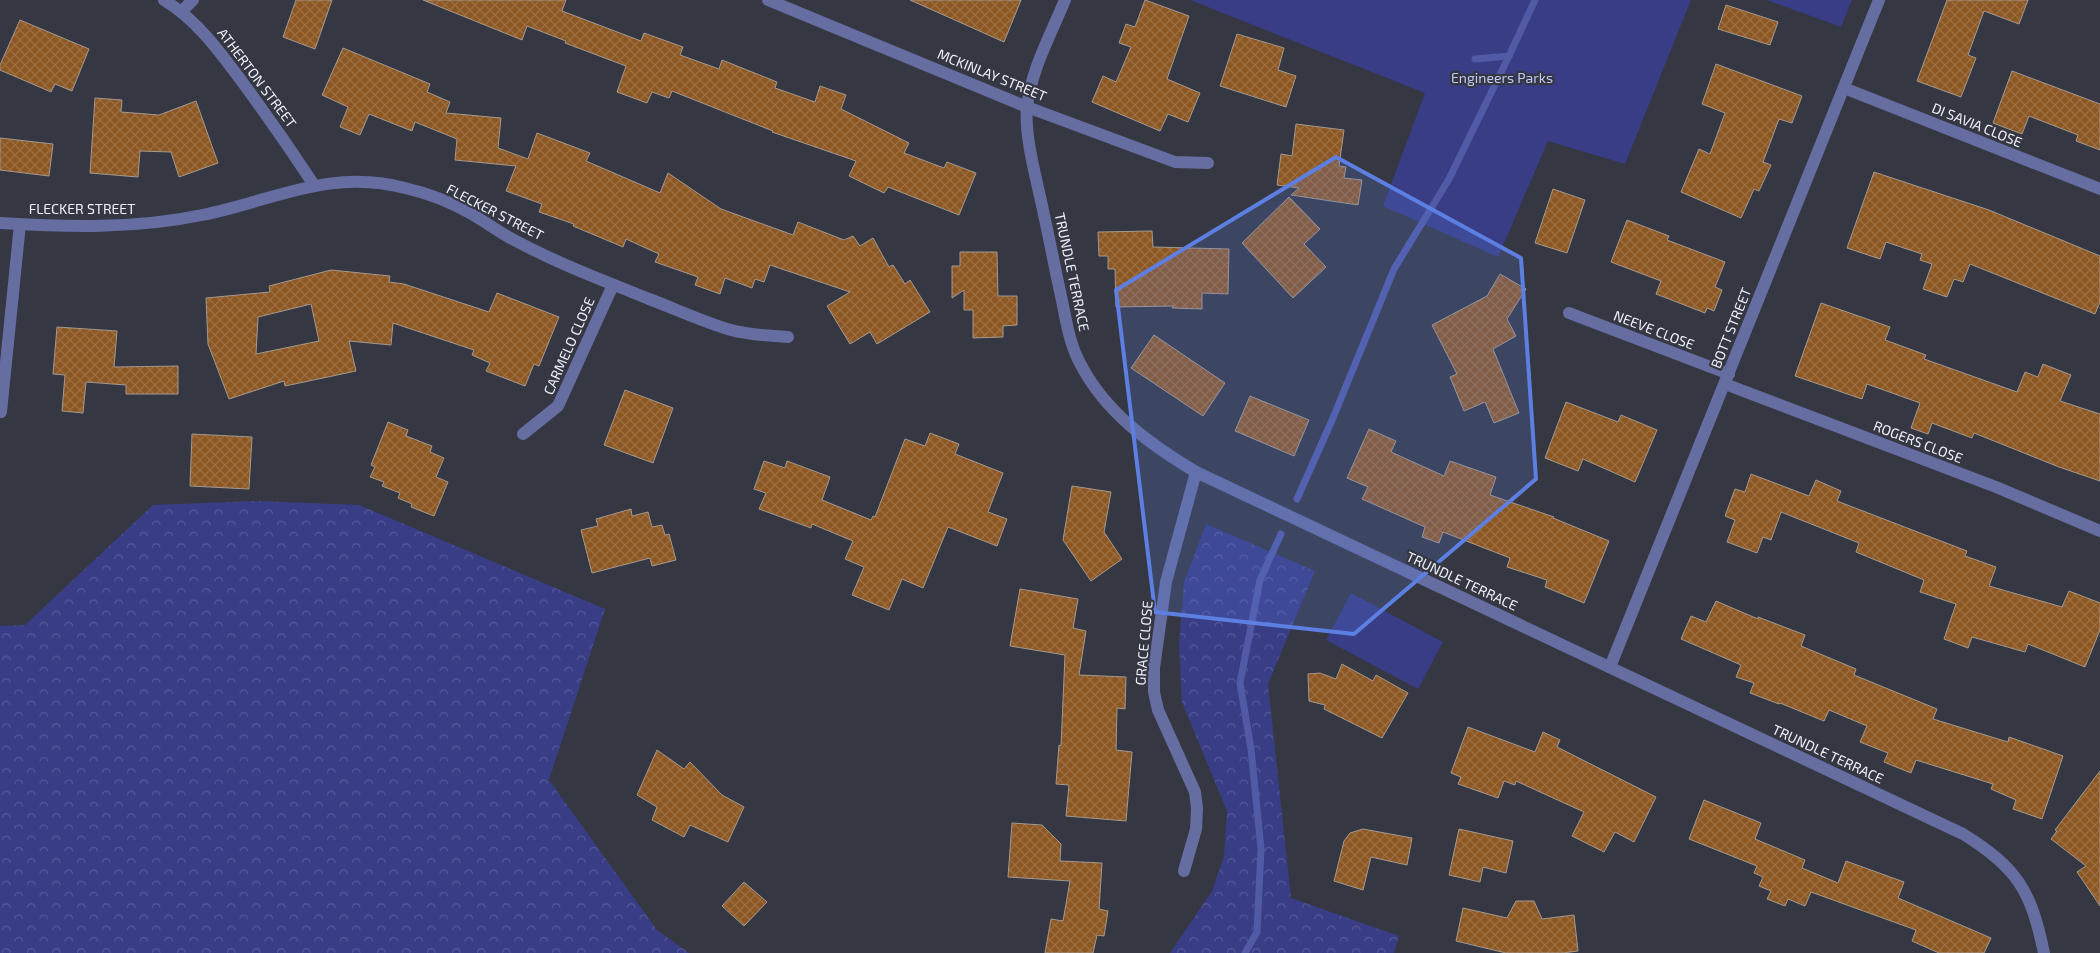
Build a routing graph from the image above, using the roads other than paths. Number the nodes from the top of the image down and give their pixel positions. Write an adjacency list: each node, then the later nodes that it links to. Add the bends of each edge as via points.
1 (164, 0): 6 (street, ATHERTON STREET)
2 (193, 0): 6 (street)
3 (768, 0): 8 (street, MCKINLAY STREET)
4 (1065, 0): 8 (street, TRUNDLE TERRACE, via 1039,62)
5 (1879, 0): 7 (street, BOTT STREET)
6 (182, 10): 10 (street, ATHERTON STREET, via 222,54)
7 (1844, 88): 11 (street, DI SAVIA CLOSE); 17 (street, BOTT STREET)
8 (1027, 106): 9 (street, MCKINLAY STREET, via 1175,162); 20 (street, TRUNDLE TERRACE, via 1030,143 1068,332 1080,365 1103,398 1130,426 1162,452)
9 (1208, 163)
10 (314, 185): 13 (street, FLECKER STREET, via 202,216 162,222 121,226); 14 (street, FLECKER STREET, via 362,181 413,190 469,212 515,240)
11 (2100, 189)
12 (0, 223): 13 (street, FLECKER STREET)
13 (20, 224): 18 (street)
14 (613, 284): 16 (street, FLECKER STREET, via 730,330); 19 (street, CARMELO CLOSE, via 558,406)
15 (1569, 313): 17 (street, NEEVE CLOSE)
16 (788, 337)
17 (1727, 379): 21 (street, ROGERS CLOSE); 22 (street, BOTT STREET)
18 (1, 412)
19 (523, 434)
20 (1196, 472): 22 (street, TRUNDLE TERRACE); 23 (street, GRACE CLOSE, via 1166,582 1154,668 1158,710 1196,792 1196,829)
21 (2100, 531)
22 (1610, 667): 24 (street, TRUNDLE TERRACE, via 1963,834 1987,849 2005,864 2024,889 2037,918)
23 (1184, 871)
24 (2044, 953)

